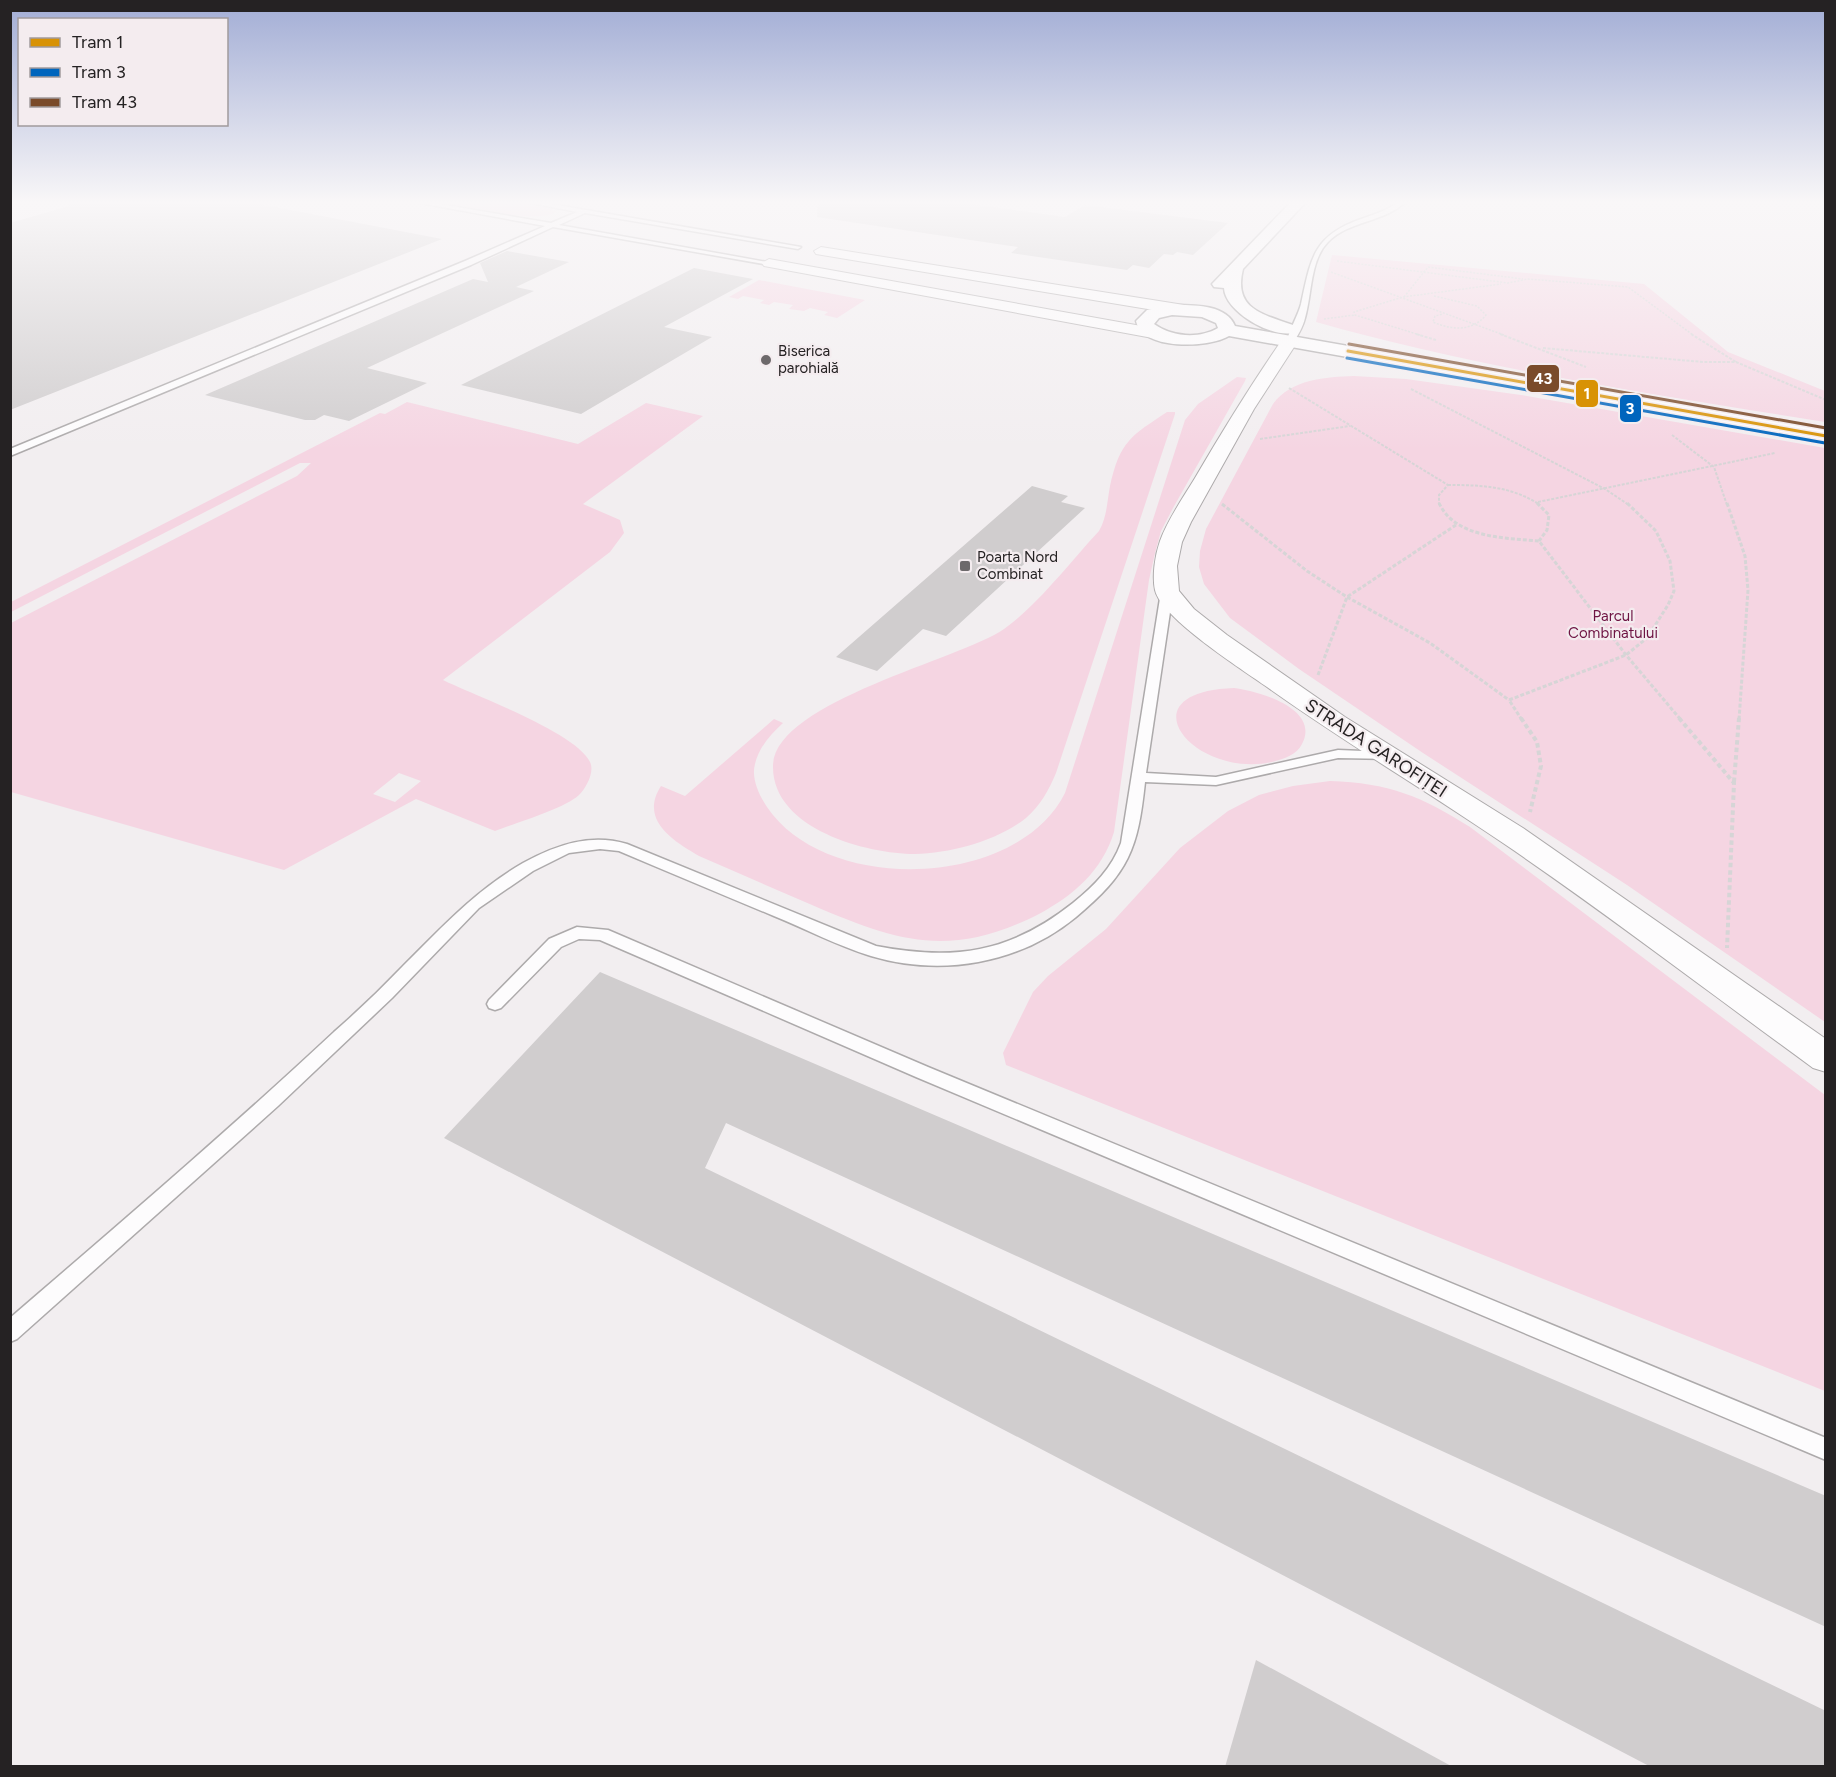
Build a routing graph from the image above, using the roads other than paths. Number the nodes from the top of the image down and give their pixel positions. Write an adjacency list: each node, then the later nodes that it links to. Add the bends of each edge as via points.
1 (418, 284): 12 (lane)
2 (886, 284): 9 (street)
3 (1052, 284): 7 (street)
4 (1219, 284): 7 (street)
5 (1231, 284): 10 (street, via 1237,304)
6 (1310, 284): 10 (lane, via 1302,317)
7 (1200, 303): 8 (street, via 1224,321); 9 (street, via 1147,317 1146,326)
8 (1226, 330): 9 (street, via 1203,339); 10 (street)
9 (1158, 334)
10 (1292, 337): 11 (street, via 1348,351); 13 (street, via 1180,522 1166,566)
11 (1826, 436)
12 (10, 453)
13 (1167, 592): 14 (street, STRADA GAROFIȚEI, via 1185,614 1218,640); 15 (lane)
14 (1388, 756): 15 (lane, via 1338,754 1216,781); 17 (street, STRADA GAROFIȚEI, via 1512,835)
15 (1139, 777): 18 (lane, via 1124,855 1096,892 1070,916 1019,945 962,960 906,959 873,951 622,847 580,844 564,849 499,885 474,904 272,1101)
16 (495, 1004): 19 (lane, via 555,943 577,933 602,934)
17 (1826, 1058)
18 (10, 1332)
19 (1826, 1449)

